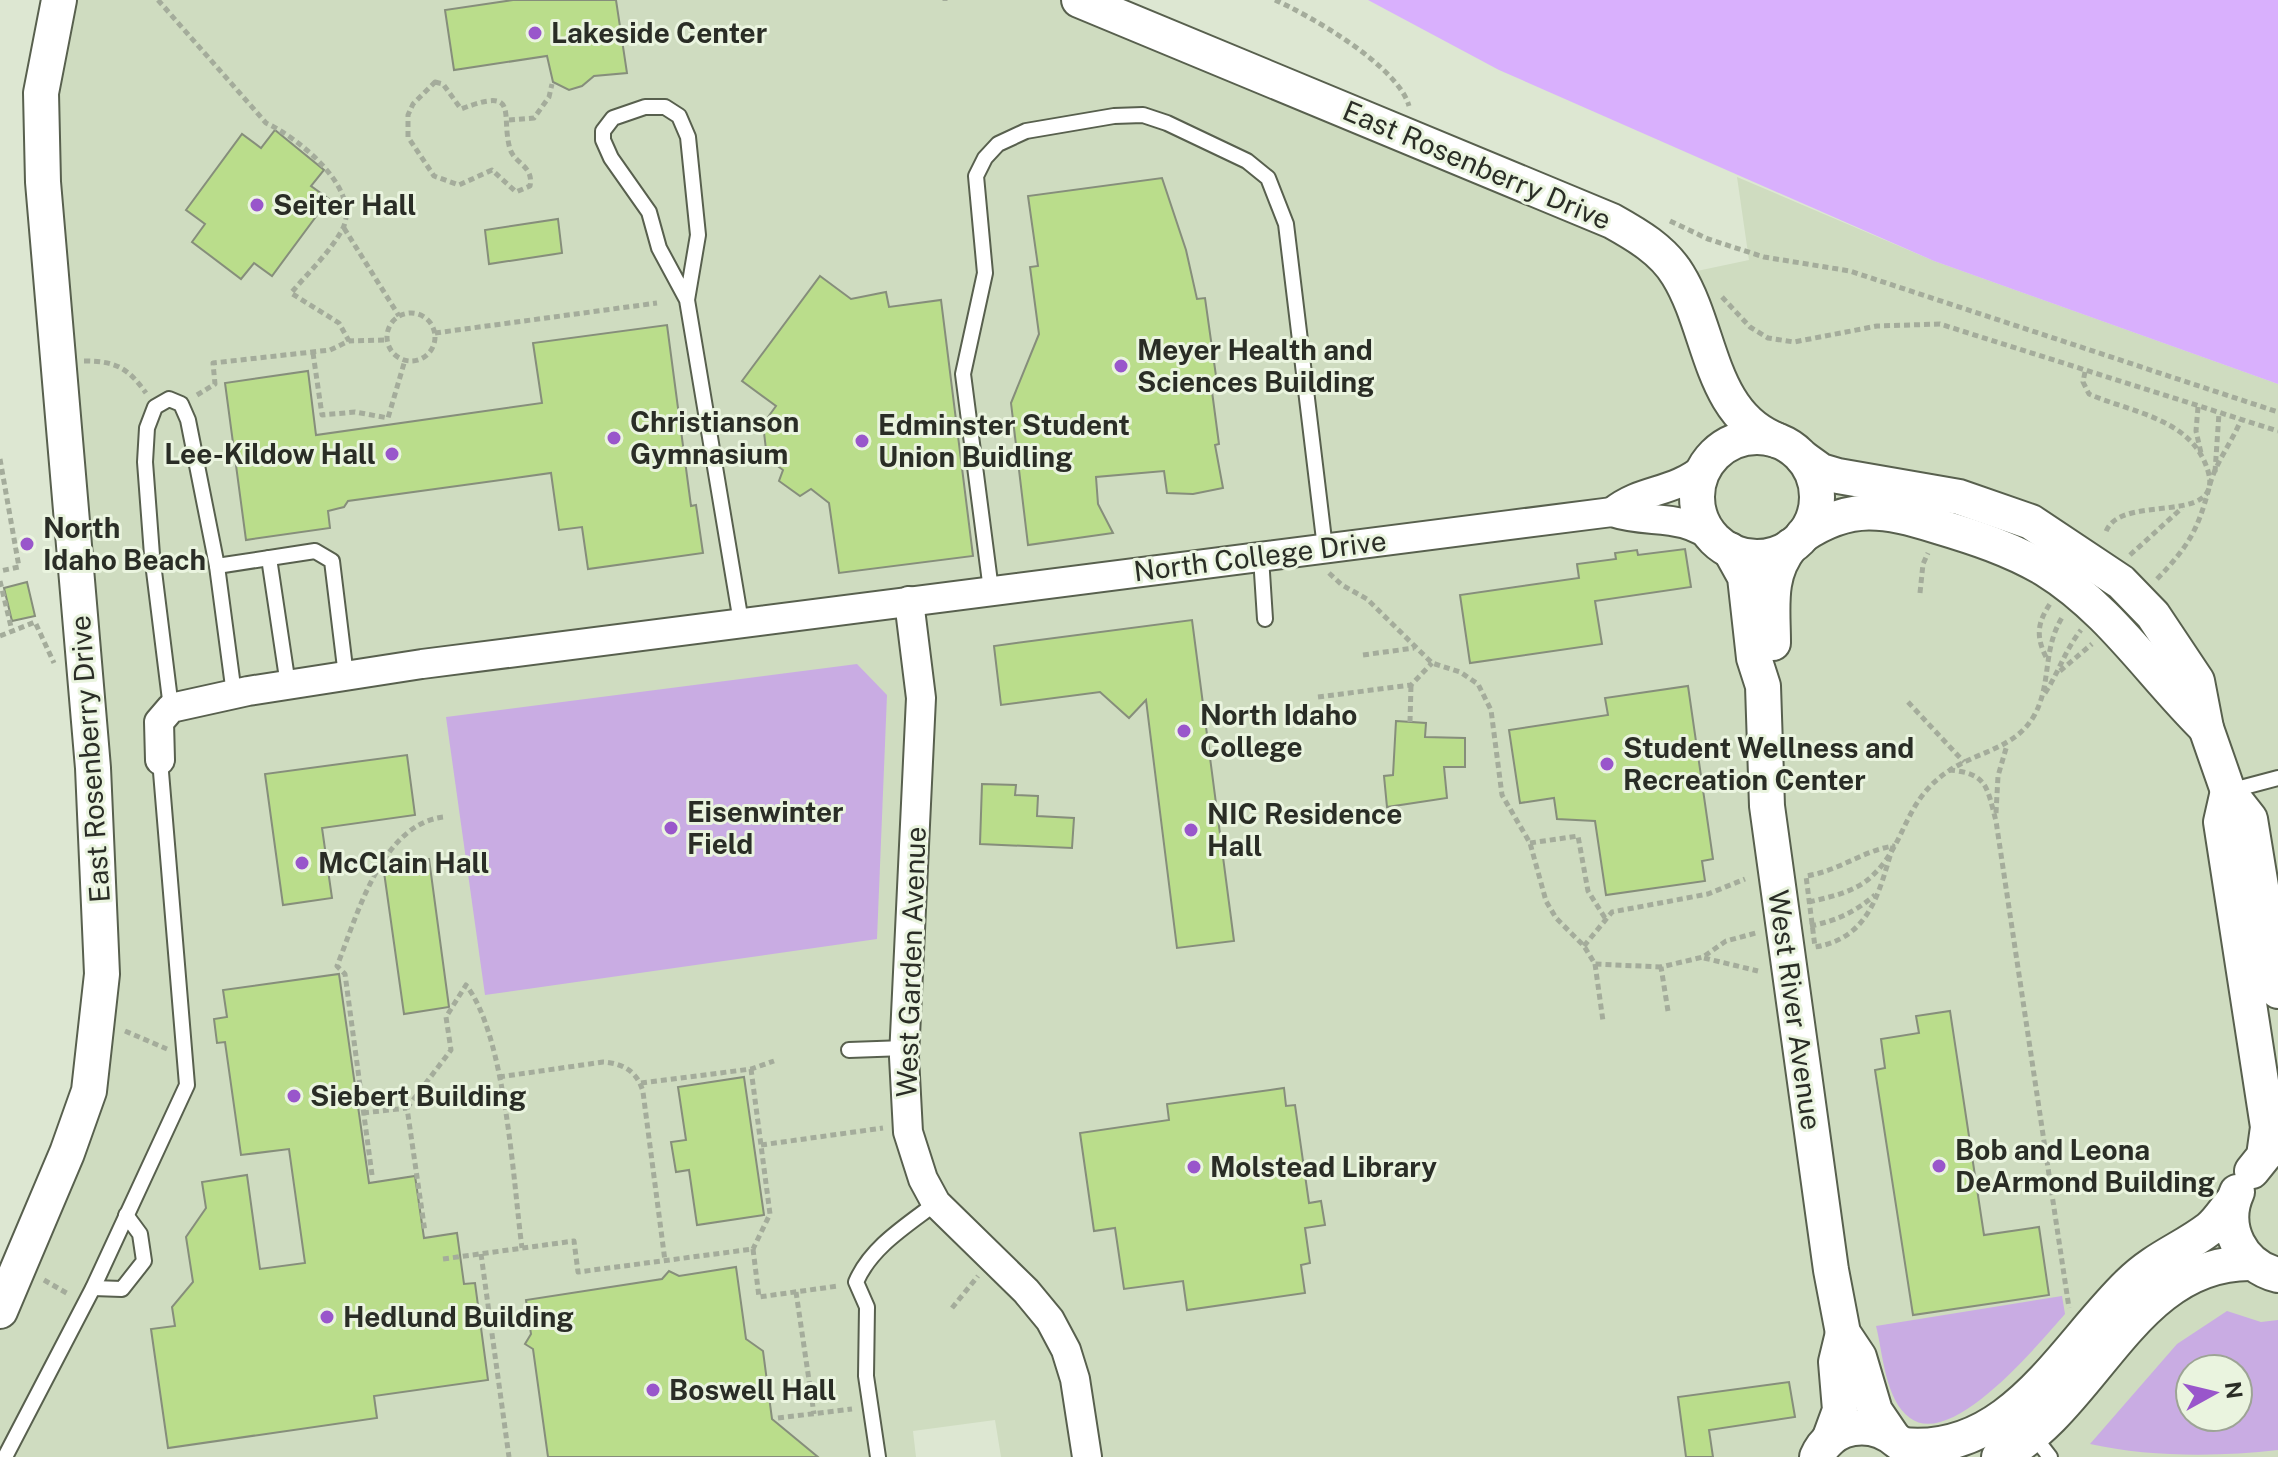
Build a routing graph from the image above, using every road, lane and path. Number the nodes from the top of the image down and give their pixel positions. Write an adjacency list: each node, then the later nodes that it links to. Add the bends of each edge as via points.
1 (59, 0): 128 (street, East Rosenberry Drive, via 41,93 43,182 93,768 102,974 89,1091)
2 (158, 0): 9 (path, via 266,123 333,175 345,201)
3 (1079, 0): 28 (street, East Rosenberry Drive, via 1635,233 1678,275 1718,379 1741,418)
4 (1275, 0): 6 (path, via 1310,15 1369,58 1407,97)
5 (552, 84): 7 (path, via 534,118)
6 (1411, 111)
7 (509, 120): 7 (path, via 510,148 531,178 530,186 516,192 492,170 459,185 445,183 427,167 406,128 413,104 435,82 443,84 461,109 486,99 497,101)
8 (1666, 219): 24 (path, via 1740,251 1850,271)
9 (344, 228): 13 (path); 16 (path, via 291,293 339,323)
10 (1715, 290): 20 (path, via 1768,338 1783,341 1877,326 1940,324)
11 (687, 300): 11 (lane, via 698,235 688,137 679,116 665,107 645,107 613,118 603,140 649,212 659,248); 56 (lane)
12 (657, 303): 14 (path)
13 (399, 316): 14 (path, via 426,318); 15 (path)
14 (435, 333): 18 (path, via 423,358)
15 (387, 340): 16 (path); 18 (path, via 396,356)
16 (349, 341): 17 (path)
17 (313, 353): 18 (path, via 322,415 355,412 388,418); 21 (path, via 213,363 215,384)
18 (405, 360)
19 (83, 361): 22 (path, via 131,371)
20 (2085, 372): 23 (path); 30 (path, via 2089,394 2180,431)
21 (181, 404): 22 (lane, via 169,399); 46 (lane, via 201,474)
22 (155, 407): 74 (lane, via 147,428 145,462)
23 (2198, 407): 25 (path); 30 (path, via 2196,431)
24 (2278, 412)
25 (2219, 413): 26 (path); 32 (path)
26 (2241, 420): 27 (path); 32 (path)
27 (2278, 431)
28 (1789, 449): 31 (street, via 1743,438 1715,454); 36 (street, via 1811,472 1816,496 1812,520); 76 (street, via 1821,471 1989,506 2063,540 2121,582 2153,615 2197,681)
29 (0, 459): 48 (path, via 19,567)
30 (2203, 459): 33 (path)
31 (1705, 467): 35 (street, North College Drive, via 1677,487 1632,496); 39 (street, via 1698,506 1706,528)
32 (2215, 472): 33 (path)
33 (2208, 488): 34 (path, via 2201,499); 49 (path, via 2202,519 2177,558 2155,580)
34 (2183, 508): 38 (path, via 2128,512 2103,534); 42 (path)
35 (1612, 512): 39 (street, North College Drive, via 1635,520 1683,521); 44 (street, North College Drive)
36 (1797, 540): 39 (street, via 1761,557); 69 (street, West River Avenue, via 1773,577 1773,659); 76 (street, via 1834,516 1877,512 2006,549 2077,592)
37 (1933, 542): 52 (path, via 1923,564)
38 (2111, 542)
39 (1723, 545): 69 (street, West River Avenue, via 1745,577 1754,658)
40 (2120, 549): 42 (path)
41 (1261, 557): 44 (street, North College Drive); 51 (street, North College Drive); 55 (lane)
42 (2128, 557): 45 (path); 47 (path)
43 (269, 558): 46 (lane); 65 (lane, via 315,551 332,561); 67 (lane)
44 (1327, 560): 51 (lane, via 1279,199 1268,178 1247,161 1167,123 1143,115 1114,116 1026,131 998,144 976,176 985,273 963,374); 60 (path, via 1342,585 1367,599)
45 (2137, 565)
46 (217, 566): 70 (lane)
47 (2120, 566)
48 (0, 571)
49 (2146, 572)
50 (0, 581): 57 (path)
51 (991, 590): 53 (street, North College Drive)
52 (1920, 593)
53 (909, 601): 56 (street, North College Drive); 98 (street, West Garden Avenue, via 921,698)
54 (2064, 613): 62 (path, via 2049,640); 62 (path, via 2050,604 2041,617 2038,642); 64 (path, via 2082,628)
55 (1265, 619)
56 (741, 622): 65 (street, North College Drive)
57 (12, 631): 58 (path); 66 (path, via 35,622)
58 (0, 636)
59 (2094, 641): 64 (path)
60 (1415, 648): 61 (path); 63 (path)
61 (1363, 655)
62 (2046, 659): 72 (path)
63 (1432, 663): 68 (path); 85 (path, via 1469,677 1486,698 1502,795)
64 (2059, 671): 72 (path)
65 (346, 676): 67 (street, North College Drive)
66 (61, 678)
67 (288, 685): 70 (street, North College Drive)
68 (1411, 685): 71 (path); 75 (path)
69 (1763, 686): 130 (street, West River Avenue, via 1767,806)
70 (234, 694): 74 (street, North College Drive)
71 (1318, 697)
72 (2042, 697): 77 (path, via 2027,726)
73 (1908, 702): 79 (path)
74 (171, 708): 78 (street, via 159,722)
75 (1410, 722)
76 (2206, 728): 82 (street)
77 (2007, 744): 79 (path); 84 (path, via 1998,776)
78 (160, 760): 100 (lane)
79 (1964, 762): 80 (path)
80 (1949, 770): 84 (path, via 1979,777); 86 (path, via 1911,807)
81 (2278, 778): 82 (lane)
82 (2228, 791): 95 (street, via 2250,819); 109 (street, via 2221,822 2268,1127)
83 (443, 817): 106 (path, via 426,819 378,863 337,966 345,974)
84 (1996, 821): 129 (path)
85 (1530, 843): 89 (path, via 1578,836 1588,891); 90 (path, via 1546,901)
86 (1893, 846): 88 (path, via 1869,879); 88 (path, via 1874,849 1829,873 1806,876); 88 (path, via 1879,892 1847,938 1815,947)
87 (1745, 879): 89 (path, via 1708,894 1612,912)
88 (1809, 902)
89 (1605, 918): 90 (path)
90 (1584, 946): 92 (path)
91 (1703, 957): 94 (path)
92 (1595, 964): 93 (path); 96 (path)
93 (1661, 967)
94 (1758, 971)
95 (2278, 991)
96 (1603, 1021)
97 (135, 1035): 100 (path)
98 (905, 1048): 99 (lane); 107 (street, West Garden Avenue)
99 (849, 1050)
100 (185, 1057): 113 (lane, via 187,1085)
101 (774, 1061): 102 (path)
102 (751, 1069): 104 (path); 108 (path)
103 (499, 1077): 104 (path, via 603,1062 626,1067); 105 (path, via 495,1048 466,985 446,1017 451,1050); 115 (path)
104 (641, 1083): 120 (path)
105 (407, 1108): 106 (path); 114 (path)
106 (363, 1113): 110 (path)
107 (908, 1125): 108 (path); 112 (street, West Garden Avenue, via 923,1179)
108 (761, 1145): 116 (path, via 770,1214)
109 (2265, 1165): 111 (street)
110 (372, 1175)
111 (2233, 1201): 121 (street, via 2233,1235); 134 (street, via 2209,1229 2170,1250 2129,1284 2008,1416 1961,1442)
112 (936, 1203): 119 (street, West Garden Avenue); 123 (lane, via 878,1250)
113 (126, 1215): 125 (lane); 125 (lane, via 140,1234 144,1261 122,1289)
114 (425, 1232)
115 (522, 1248): 117 (path); 120 (path, via 574,1241 578,1272)
116 (753, 1249): 120 (path); 126 (path, via 759,1297)
117 (481, 1254): 118 (path); 138 (path)
118 (443, 1259)
119 (992, 1260): 127 (path); 140 (street, West Garden Avenue, via 1050,1320 1066,1350)
120 (665, 1261)
121 (2265, 1269): 135 (street, via 2228,1263 2201,1270 2162,1294 2063,1407)
122 (41, 1279): 124 (path)
123 (856, 1282): 126 (path); 131 (lane, via 867,1307)
124 (53, 1285)
125 (93, 1288): 137 (lane)
126 (796, 1292): 132 (path)
127 (952, 1308)
128 (0, 1311)
129 (2070, 1316)
130 (1843, 1333): 134 (street, West River Avenue, via 1859,1357 1875,1411); 136 (street, West River Avenue, via 1836,1362 1840,1410)
131 (871, 1407): 132 (path); 139 (lane)
132 (814, 1414): 133 (path)
133 (778, 1418)
134 (1901, 1446): 136 (street, via 1880,1430 1853,1428)
135 (2041, 1446): 141 (street)
136 (1819, 1451)
137 (5, 1457)
138 (509, 1457)
139 (878, 1457)
140 (1087, 1457)
141 (1999, 1457)

